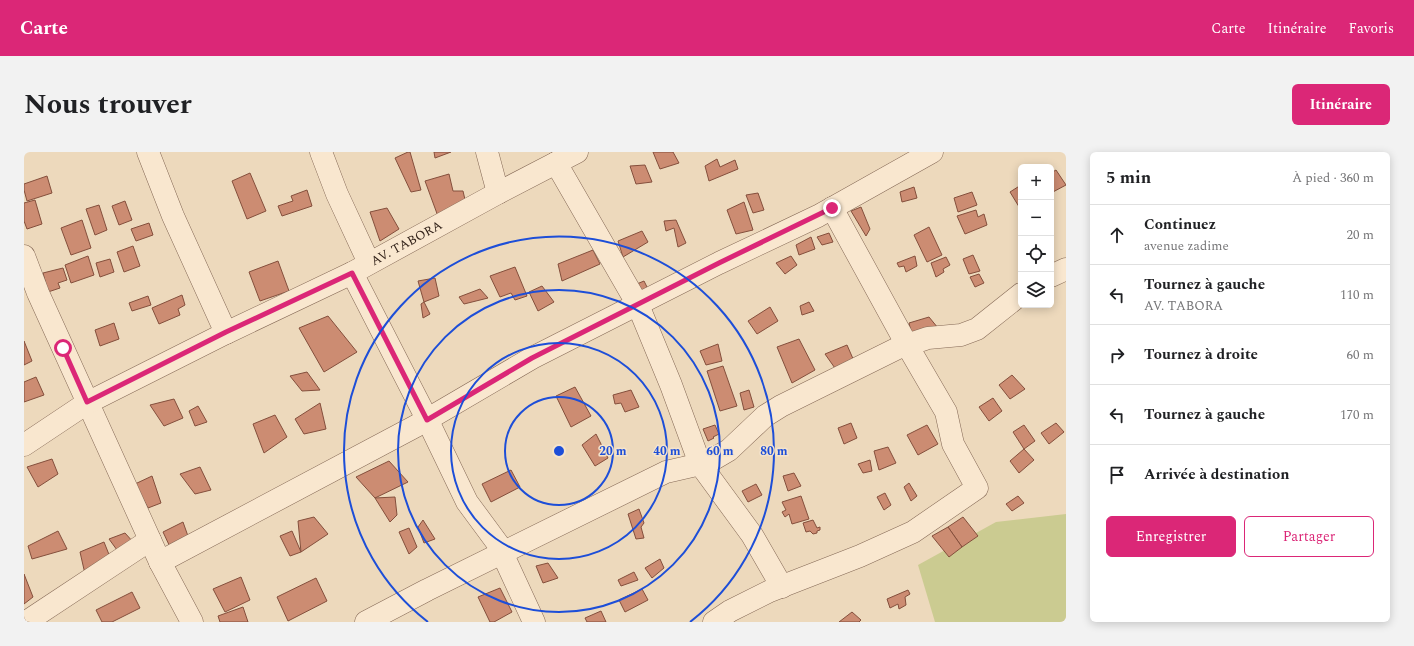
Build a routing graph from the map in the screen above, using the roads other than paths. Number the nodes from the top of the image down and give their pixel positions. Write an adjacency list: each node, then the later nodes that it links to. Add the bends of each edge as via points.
1 (148, 152): 15 (street)
2 (321, 152): 10 (street)
3 (487, 152): 7 (street)
4 (577, 152): 6 (street, AV. TABORA)
5 (932, 152): 8 (street)
6 (556, 163): 7 (street, AV. TABORA); 14 (street)
7 (498, 193): 10 (street, AV. TABORA)
8 (832, 208): 14 (street); 16 (street)
9 (24, 256): 17 (street)
10 (361, 268): 15 (street, AV. TABORA); 18 (street)
11 (1066, 269): 12 (street)
12 (1054, 275)
13 (1018, 296): 16 (street, via 976,329 961,335 928,338)
14 (638, 305): 18 (street, via 532,358); 20 (street, via 672,385)
15 (226, 332): 17 (street, AV. TABORA)
16 (907, 345): 20 (street, via 781,406 765,416 729,450); 24 (street, via 946,412 953,444 977,488 912,532)
17 (87, 402): 19 (street, AV. TABORA); 21 (street)
18 (427, 420): 22 (street, via 467,502); 23 (street)
19 (24, 445)
20 (700, 464): 22 (street, via 666,472); 24 (street, via 752,535)
21 (150, 540): 23 (street); 25 (street)
22 (503, 552): 27 (street); 28 (street)
23 (160, 562): 26 (street)
24 (782, 587): 29 (street, via 730,611)
25 (26, 622)
26 (192, 622)
27 (366, 622)
28 (534, 622)
29 (714, 622)

